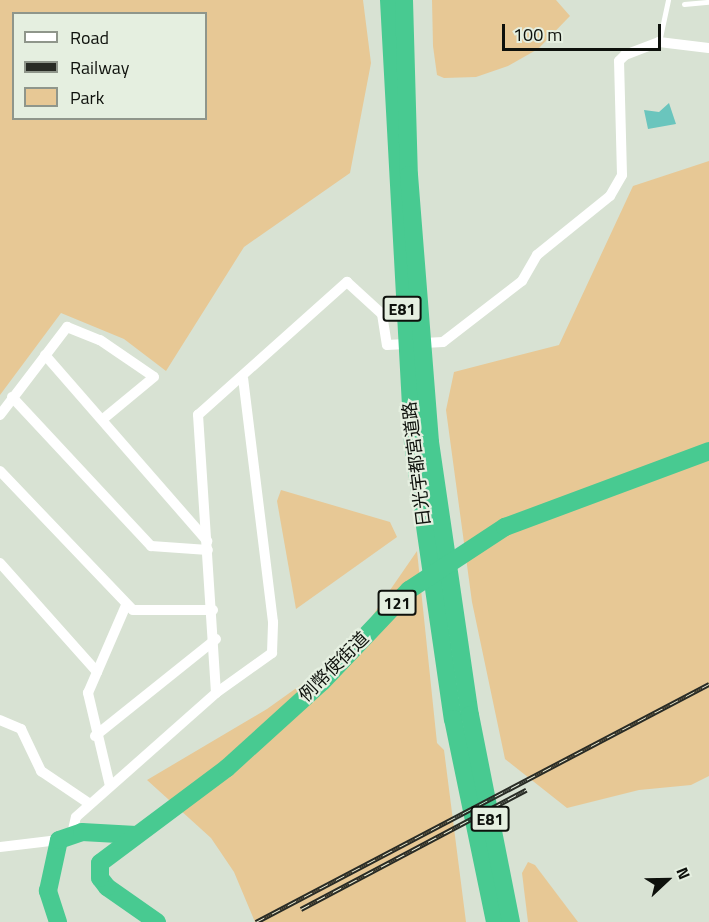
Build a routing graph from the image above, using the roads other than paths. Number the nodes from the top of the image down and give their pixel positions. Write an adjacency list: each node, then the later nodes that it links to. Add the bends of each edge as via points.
1 (388, 0): 8 (highway, 日光宇都宮道路 / E81)
2 (404, 0): 8 (highway, 日光宇都宮道路 / E81)
3 (668, 0): 6 (lane)
4 (709, 2): 5 (lane)
5 (684, 4)
6 (659, 42): 7 (street); 10 (street, via 619,62 621,175 610,196 537,255 522,281 442,342 387,345 382,314 347,282)
7 (709, 48)
8 (402, 175): 16 (highway, 日光宇都宮道路 / E81, via 421,442)
9 (45, 355): 11 (street); 13 (street); 13 (street, via 67,327 100,340 154,377)
10 (243, 379): 17 (street, via 198,415); 23 (street, via 273,622 272,653)
11 (12, 397): 12 (street); 17 (street, via 151,546)
12 (0, 415)
13 (102, 420): 17 (street)
14 (709, 451): 29 (highway, 例幣使街道 / 121, via 505,527 458,553 409,590 322,682 227,768)
15 (0, 471): 19 (street)
16 (434, 535): 24 (highway, 日光宇都宮道路 / E81, via 451,593); 24 (highway, 日光宇都宮道路 / E81, via 435,603)
17 (208, 545): 20 (street)
18 (0, 563): 22 (street)
19 (126, 605): 20 (street, via 153,612); 22 (street)
20 (213, 610): 21 (street)
21 (216, 639): 23 (street); 26 (street)
22 (97, 672): 26 (street, via 88,693)
23 (216, 693): 27 (street)
24 (461, 717): 34 (highway, 日光宇都宮道路 / E81); 35 (highway, 日光宇都宮道路 / E81)
25 (0, 720): 28 (street, via 21,729 41,771)
26 (95, 736): 27 (street)
27 (110, 786): 28 (street)
28 (90, 804): 30 (street, via 76,817)
29 (136, 835): 30 (highway); 33 (highway, 例幣使街道 / 121, via 107,854 98,870 107,887)
30 (65, 837): 31 (street); 32 (highway, via 48,891)
31 (0, 847)
32 (58, 922)
33 (156, 922)
34 (495, 922)
35 (512, 922)

